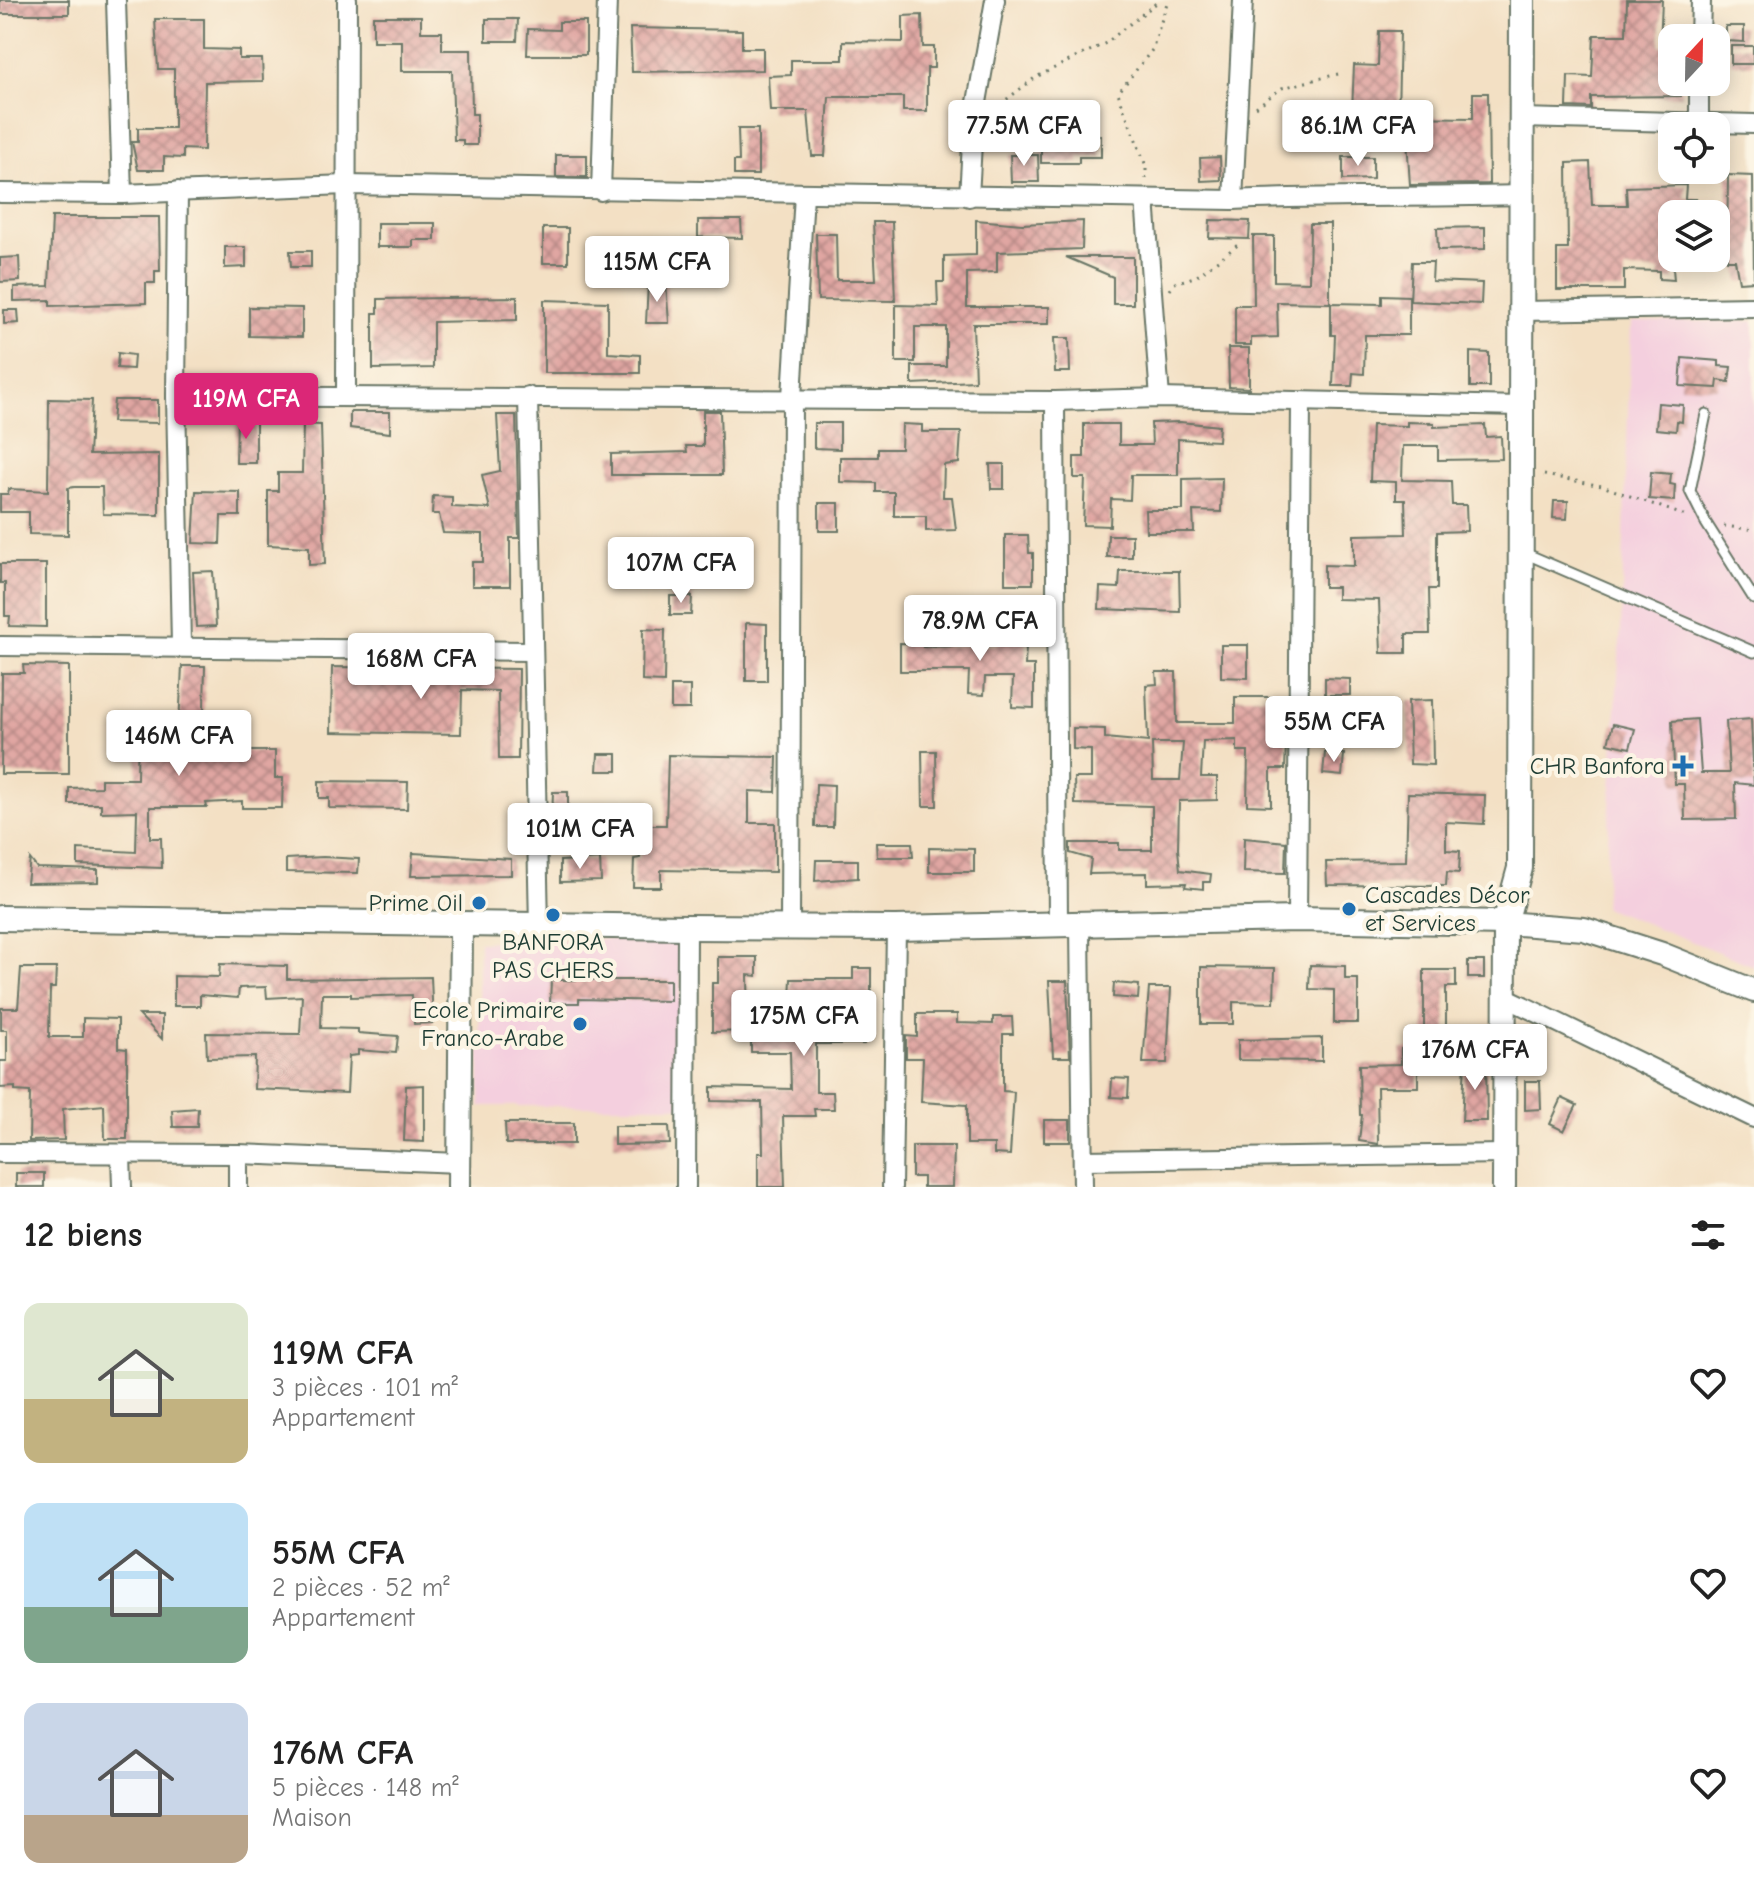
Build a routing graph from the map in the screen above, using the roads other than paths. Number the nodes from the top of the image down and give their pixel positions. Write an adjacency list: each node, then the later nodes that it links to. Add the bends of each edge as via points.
1 (116, 0): 17 (street)
2 (347, 0): 13 (street)
3 (607, 0): 15 (street)
4 (995, 0): 20 (street, via 973,125)
5 (1243, 0): 22 (street)
6 (1522, 0): 9 (main road)
7 (1701, 0): 8 (street)
8 (1700, 24)
9 (1521, 118): 10 (street); 19 (main road)
10 (1658, 123)
11 (1730, 124): 12 (street)
12 (1754, 124)
13 (346, 185): 14 (street); 15 (street); 26 (street)
14 (178, 191): 17 (street); 25 (street)
15 (601, 191): 18 (street)
16 (0, 193): 17 (street)
17 (122, 194)
18 (804, 194): 20 (street); 28 (street)
19 (1523, 195): 22 (street); 24 (main road)
20 (969, 197): 21 (street)
21 (1145, 199): 22 (street); 29 (street)
22 (1233, 200)
23 (1754, 307): 24 (street)
24 (1521, 311): 32 (main road)
25 (176, 396): 26 (street); 36 (street)
26 (346, 396): 27 (street)
27 (528, 396): 28 (street); 38 (street)
28 (792, 397): 30 (street); 47 (street)
29 (1160, 398): 30 (street); 31 (street)
30 (1055, 401): 43 (street)
31 (1301, 402): 32 (street); 41 (street)
32 (1521, 406): 34 (main road)
33 (1706, 414): 35 (lane, via 1690,491)
34 (1520, 552): 39 (lane); 42 (main road, via 1520,868)
35 (1754, 599)
36 (181, 645): 37 (street); 38 (street)
37 (0, 646)
38 (533, 651): 45 (street)
39 (1754, 652)
40 (0, 918): 44 (main road)
41 (1297, 919): 42 (main road); 43 (main road)
42 (1505, 923): 49 (street, via 1584,929); 50 (street)
43 (1069, 926): 48 (main road); 56 (street)
44 (461, 927): 45 (main road); 57 (street)
45 (539, 927): 46 (main road)
46 (687, 927): 47 (main road); 61 (street)
47 (790, 928): 48 (main road)
48 (896, 928): 62 (street)
49 (1754, 991)
50 (1505, 997): 51 (street); 55 (street)
51 (1754, 1118)
52 (0, 1153): 53 (street)
53 (121, 1154): 54 (street); 58 (street)
54 (238, 1154): 57 (street); 59 (street)
55 (1504, 1154): 56 (street); 64 (street)
56 (1083, 1160): 63 (street)
57 (459, 1163): 60 (street)
58 (122, 1187)
59 (238, 1187)
60 (459, 1187)
61 (686, 1187)
62 (892, 1187)
63 (1083, 1187)
64 (1504, 1187)

